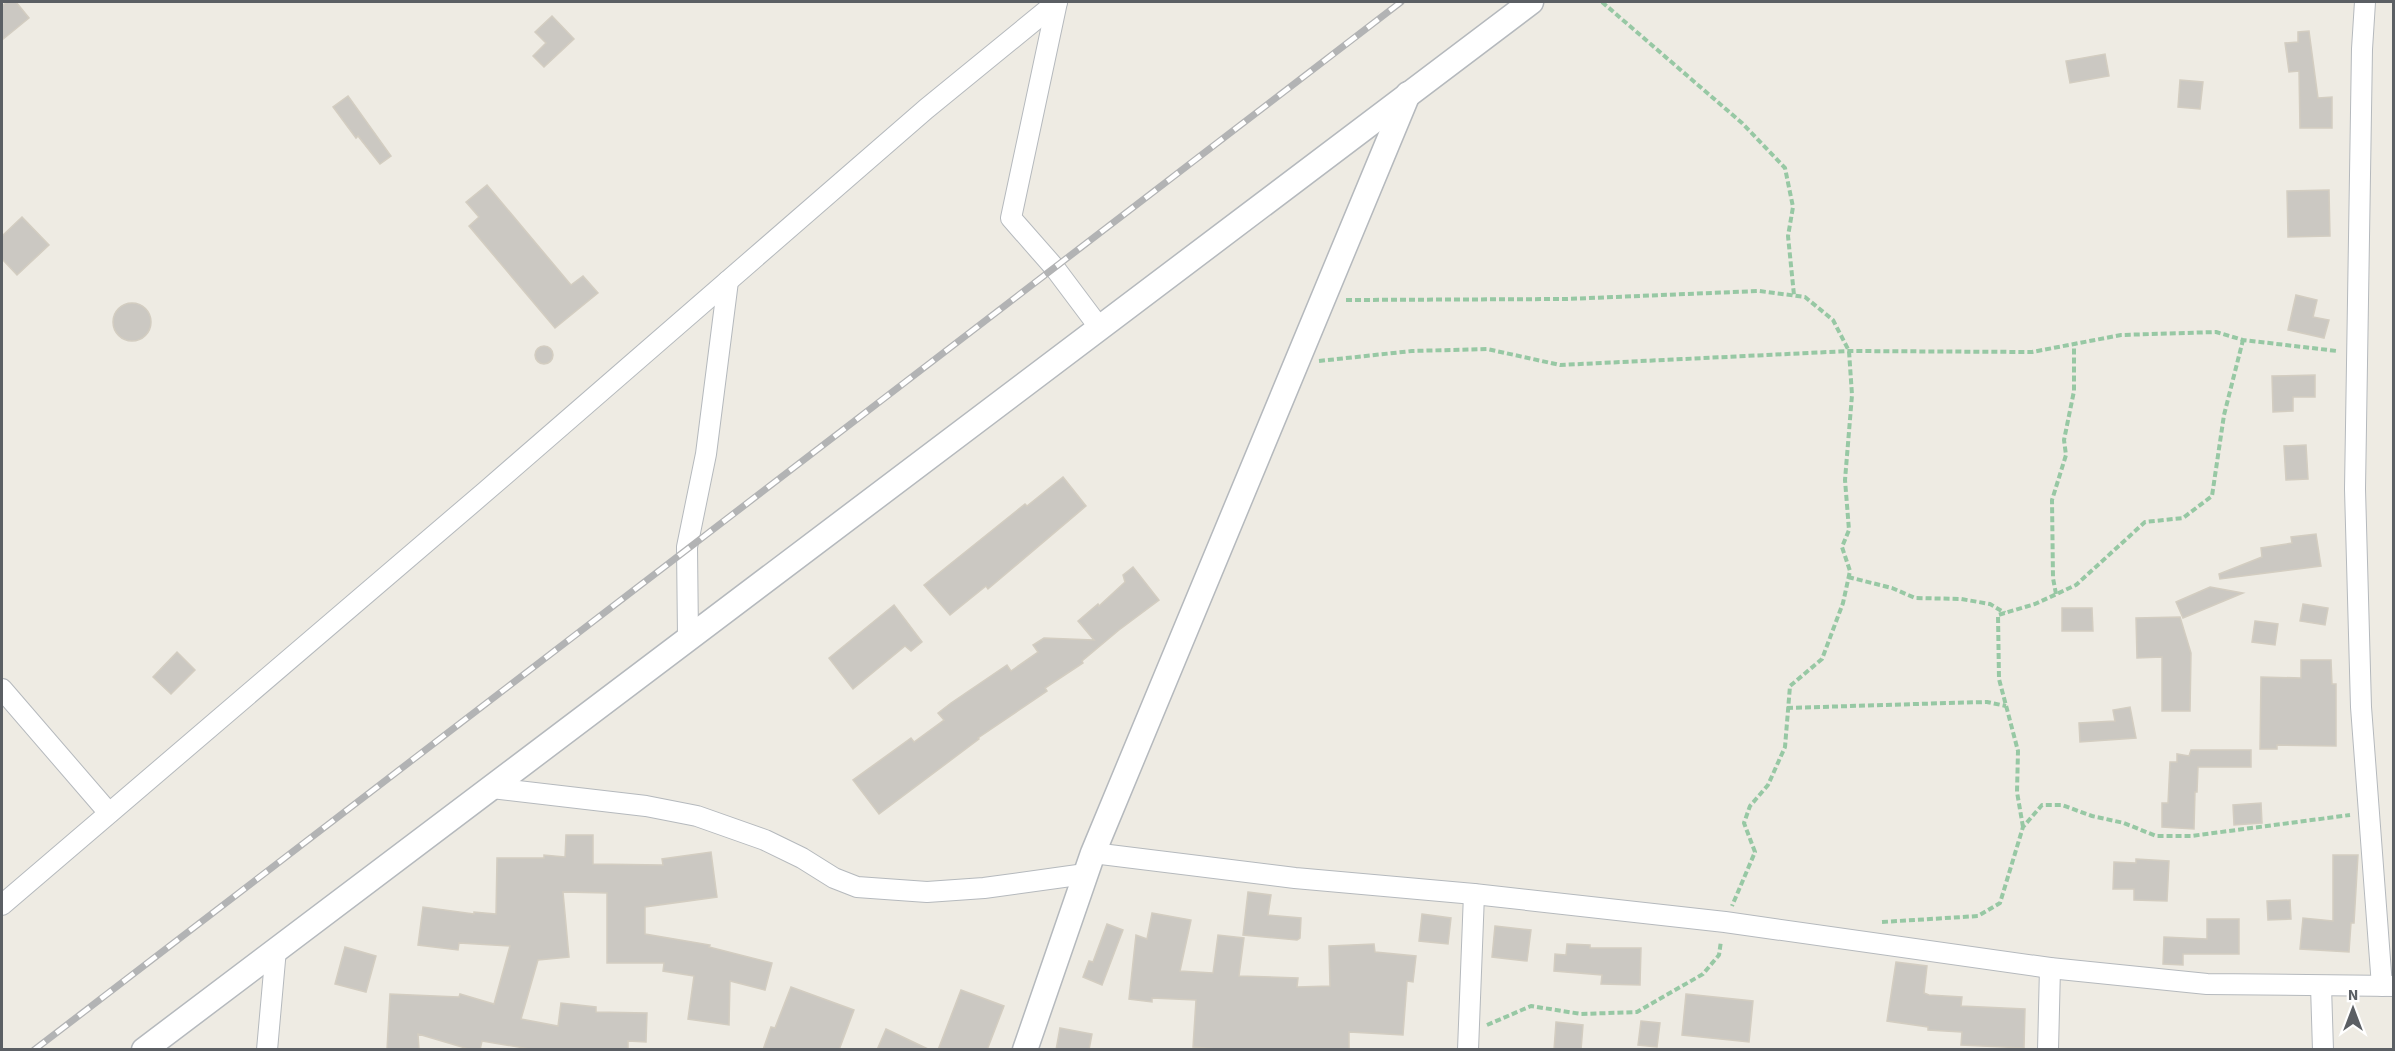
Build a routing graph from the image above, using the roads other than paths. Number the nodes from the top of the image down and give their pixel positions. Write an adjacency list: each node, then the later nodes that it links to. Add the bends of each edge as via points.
1 (1057, 2): 5 (street, via 926,109); 6 (street, via 1011,218)
2 (1531, 2): 4 (street)
3 (2365, 2): 17 (street, via 2355,489 2361,707)
4 (1409, 92): 6 (street); 11 (street)
5 (728, 281): 7 (street, via 706,454 687,547); 10 (street)
6 (1099, 327): 7 (street)
7 (688, 637): 9 (street)
8 (2, 689): 10 (street)
9 (492, 788): 11 (street, via 697,816 765,840 857,887 927,892 984,888); 14 (street)
10 (109, 813): 13 (street)
11 (1089, 864): 12 (street); 21 (street)
12 (1474, 894): 15 (street, via 1725,922); 18 (street)
13 (2, 905)
14 (276, 949): 19 (street); 20 (street)
15 (2049, 968): 16 (street, via 2206,984); 22 (street)
16 (2321, 986): 17 (street); 23 (street)
17 (2388, 986)
18 (1468, 1041)
19 (144, 1050)
20 (267, 1050)
21 (1025, 1050)
22 (2048, 1050)
23 (2323, 1050)

